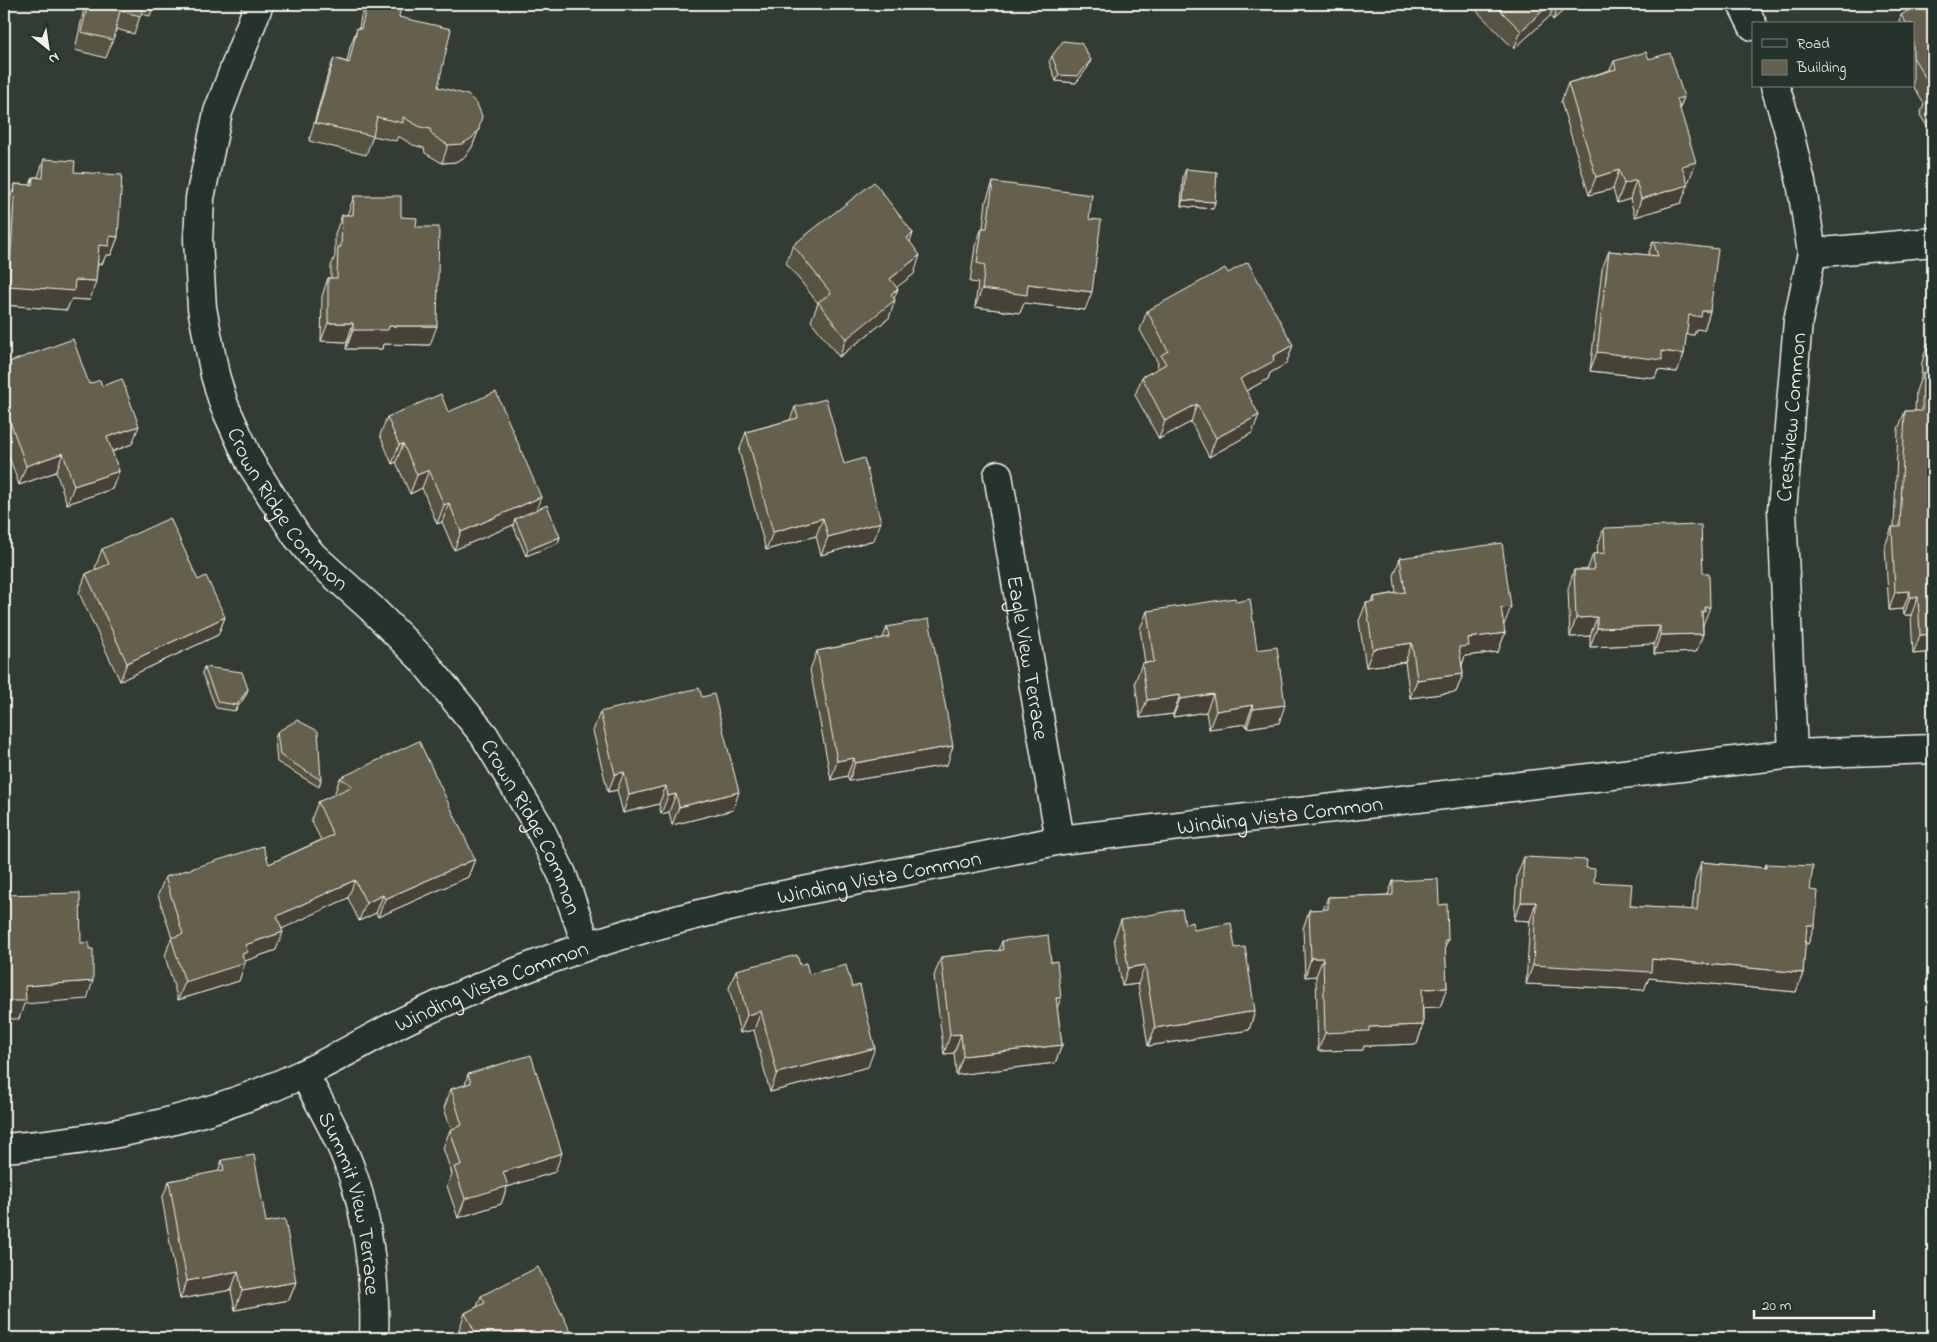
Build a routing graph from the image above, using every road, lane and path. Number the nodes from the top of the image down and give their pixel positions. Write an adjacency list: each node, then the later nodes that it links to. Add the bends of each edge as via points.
1 (258, 4): 11 (street, Crown Ridge Common, via 218,112 200,198 198,240 202,308 224,405 250,462 296,536 421,658 484,734 538,825 562,874)
2 (1742, 4): 3 (street)
3 (1752, 24)
4 (1776, 88): 6 (street, Crestview Common, via 1801,182)
5 (1933, 242): 6 (street)
6 (1812, 253): 9 (street, Crestview Common, via 1798,321 1782,510)
7 (998, 475): 10 (street, Eagle View Terrace)
8 (1933, 749): 9 (street, Winding Vista Common)
9 (1793, 754): 10 (street, Winding Vista Common)
10 (1060, 840): 11 (street, Winding Vista Common, via 716,910)
11 (587, 946): 12 (street, Winding Vista Common, via 406,1020)
12 (304, 1074): 13 (street, Winding Vista Common, via 176,1118 95,1137); 14 (street, Summit View Terrace, via 329,1118 354,1177 368,1239)
13 (4, 1148)
14 (374, 1338)

